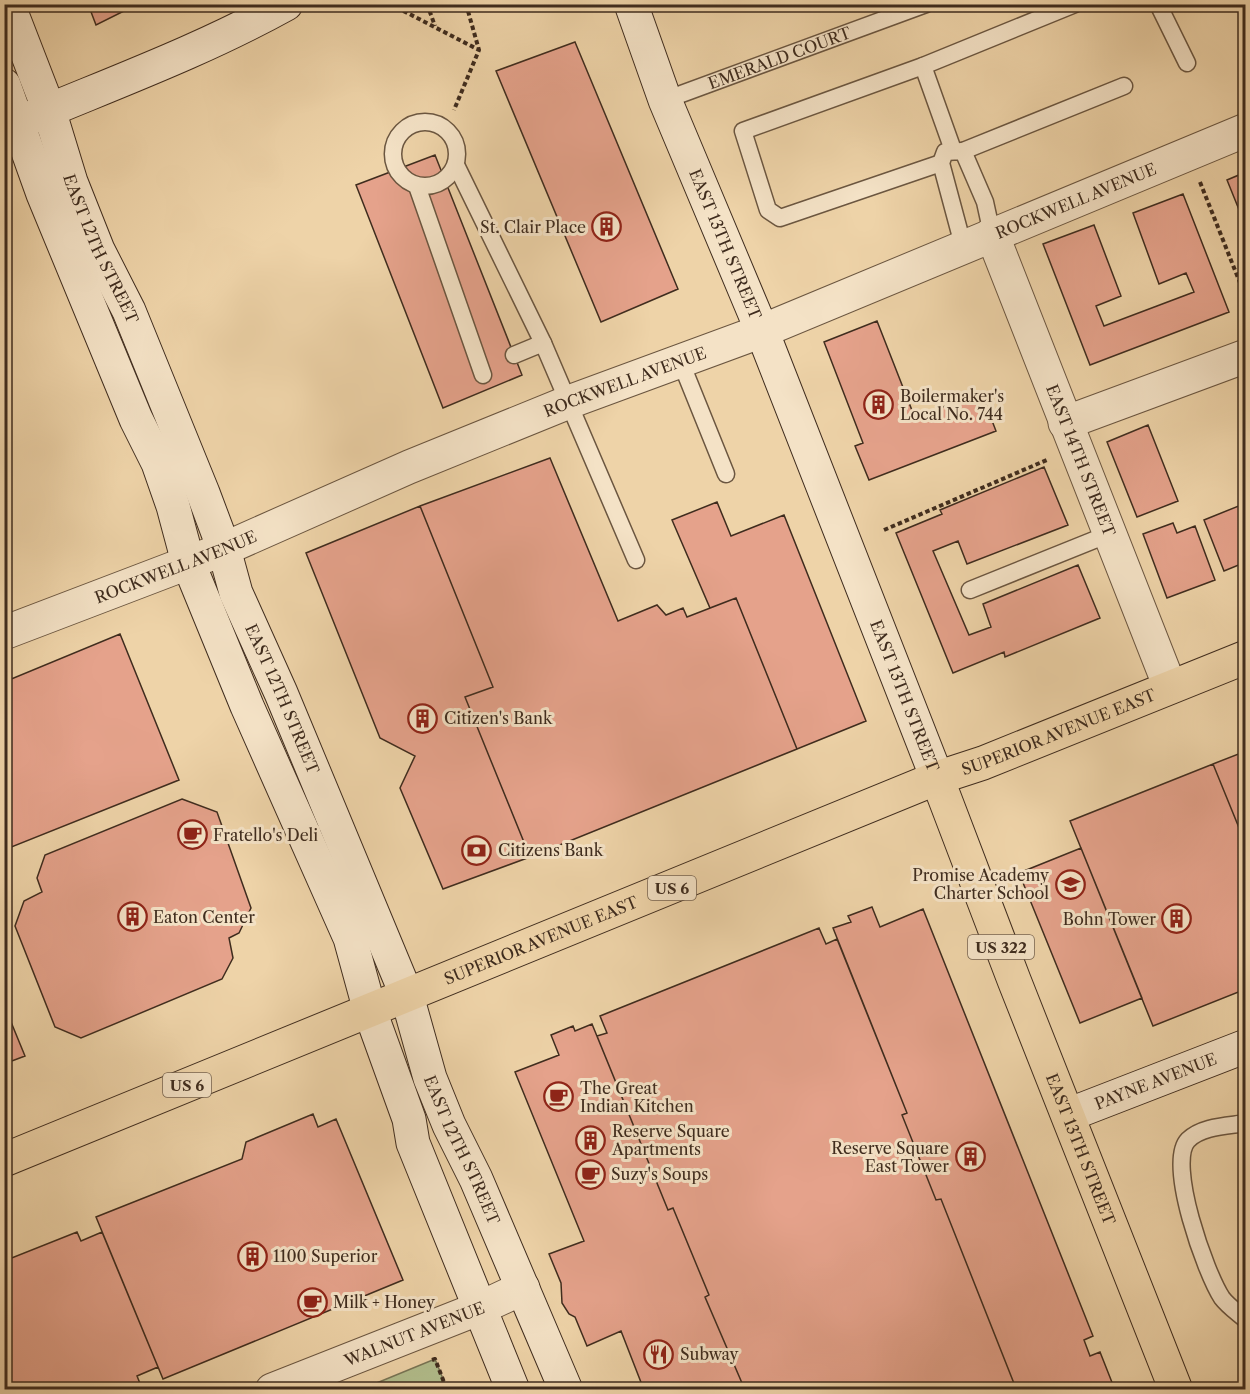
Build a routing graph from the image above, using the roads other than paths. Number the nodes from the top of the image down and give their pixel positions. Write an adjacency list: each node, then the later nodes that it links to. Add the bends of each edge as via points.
1 (8, 4): 13 (street, EAST 12TH STREET)
2 (286, 4): 13 (street, via 237,32)
3 (630, 4): 12 (street, EAST 13TH STREET)
4 (926, 4): 7 (lane, EMERALD COURT)
5 (1076, 4): 9 (lane)
6 (1158, 4): 8 (lane)
7 (890, 11): 12 (lane, EMERALD COURT)
8 (1187, 63)
9 (923, 66): 16 (lane); 17 (lane, via 743,131 768,210 780,218)
10 (4, 85): 14 (street, EAST 12TH STREET)
11 (1124, 86): 16 (lane)
12 (665, 100): 21 (street, EAST 13TH STREET)
13 (49, 110): 14 (street); 31 (street, EAST 12TH STREET, via 71,183 98,250 129,311)
14 (11, 125): 33 (street, EAST 12TH STREET, via 158,463)
15 (1245, 130): 20 (street, ROCKWELL AVENUE)
16 (958, 150): 17 (lane, via 945,152); 20 (lane, via 986,202)
17 (941, 163): 20 (lane)
18 (457, 167): 19 (lane, via 434,186); 19 (lane, via 458,146 446,129 435,124 413,124 404,130 393,150 395,170); 22 (lane)
19 (417, 186): 26 (lane)
20 (977, 239): 21 (street, ROCKWELL AVENUE); 28 (street, EAST 14TH STREET)
21 (762, 331): 25 (street, ROCKWELL AVENUE); 38 (street, EAST 13TH STREET)
22 (543, 343): 23 (lane); 27 (lane)
23 (514, 355)
24 (1245, 356): 28 (street)
25 (680, 360): 27 (street, ROCKWELL AVENUE); 29 (lane)
26 (483, 375)
27 (569, 402): 31 (street, ROCKWELL AVENUE); 32 (lane)
28 (1065, 423): 30 (street, EAST 14TH STREET)
29 (726, 474)
30 (1109, 534): 34 (lane); 37 (street, EAST 14TH STREET)
31 (224, 549): 33 (street, ROCKWELL AVENUE); 39 (street, EAST 12TH STREET, via 236,593)
32 (636, 560)
33 (188, 562): 35 (street, ROCKWELL AVENUE); 40 (street, EAST 12TH STREET, via 350,938)
34 (970, 590)
35 (4, 633)
36 (1245, 657): 37 (main road, SUPERIOR AVENUE EAST / US 6)
37 (1170, 687): 38 (main road, SUPERIOR AVENUE EAST / US 6)
38 (937, 778): 39 (main road, SUPERIOR AVENUE EAST / US 6); 42 (main road, EAST 13TH STREET / US 322)
39 (407, 996): 40 (main road, SUPERIOR AVENUE EAST / US 6); 45 (street, EAST 12TH STREET, via 448,1125)
40 (370, 1011): 44 (main road, SUPERIOR AVENUE EAST / US 6); 46 (street, EAST 12TH STREET, via 409,1119 413,1143)
41 (1245, 1047): 42 (street, PAYNE AVENUE)
42 (1068, 1115): 51 (main road, EAST 13TH STREET / US 322)
43 (1245, 1123): 47 (lane, via 1213,1128 1188,1140 1181,1166 1194,1238 1206,1269 1223,1300)
44 (4, 1161)
45 (523, 1288): 46 (street, WALNUT AVENUE); 50 (street, EAST 12TH STREET)
46 (480, 1308): 48 (street, WALNUT AVENUE); 49 (street, EAST 12TH STREET)
47 (1245, 1320)
48 (272, 1389)
49 (513, 1389)
50 (566, 1389)
51 (1176, 1389)

